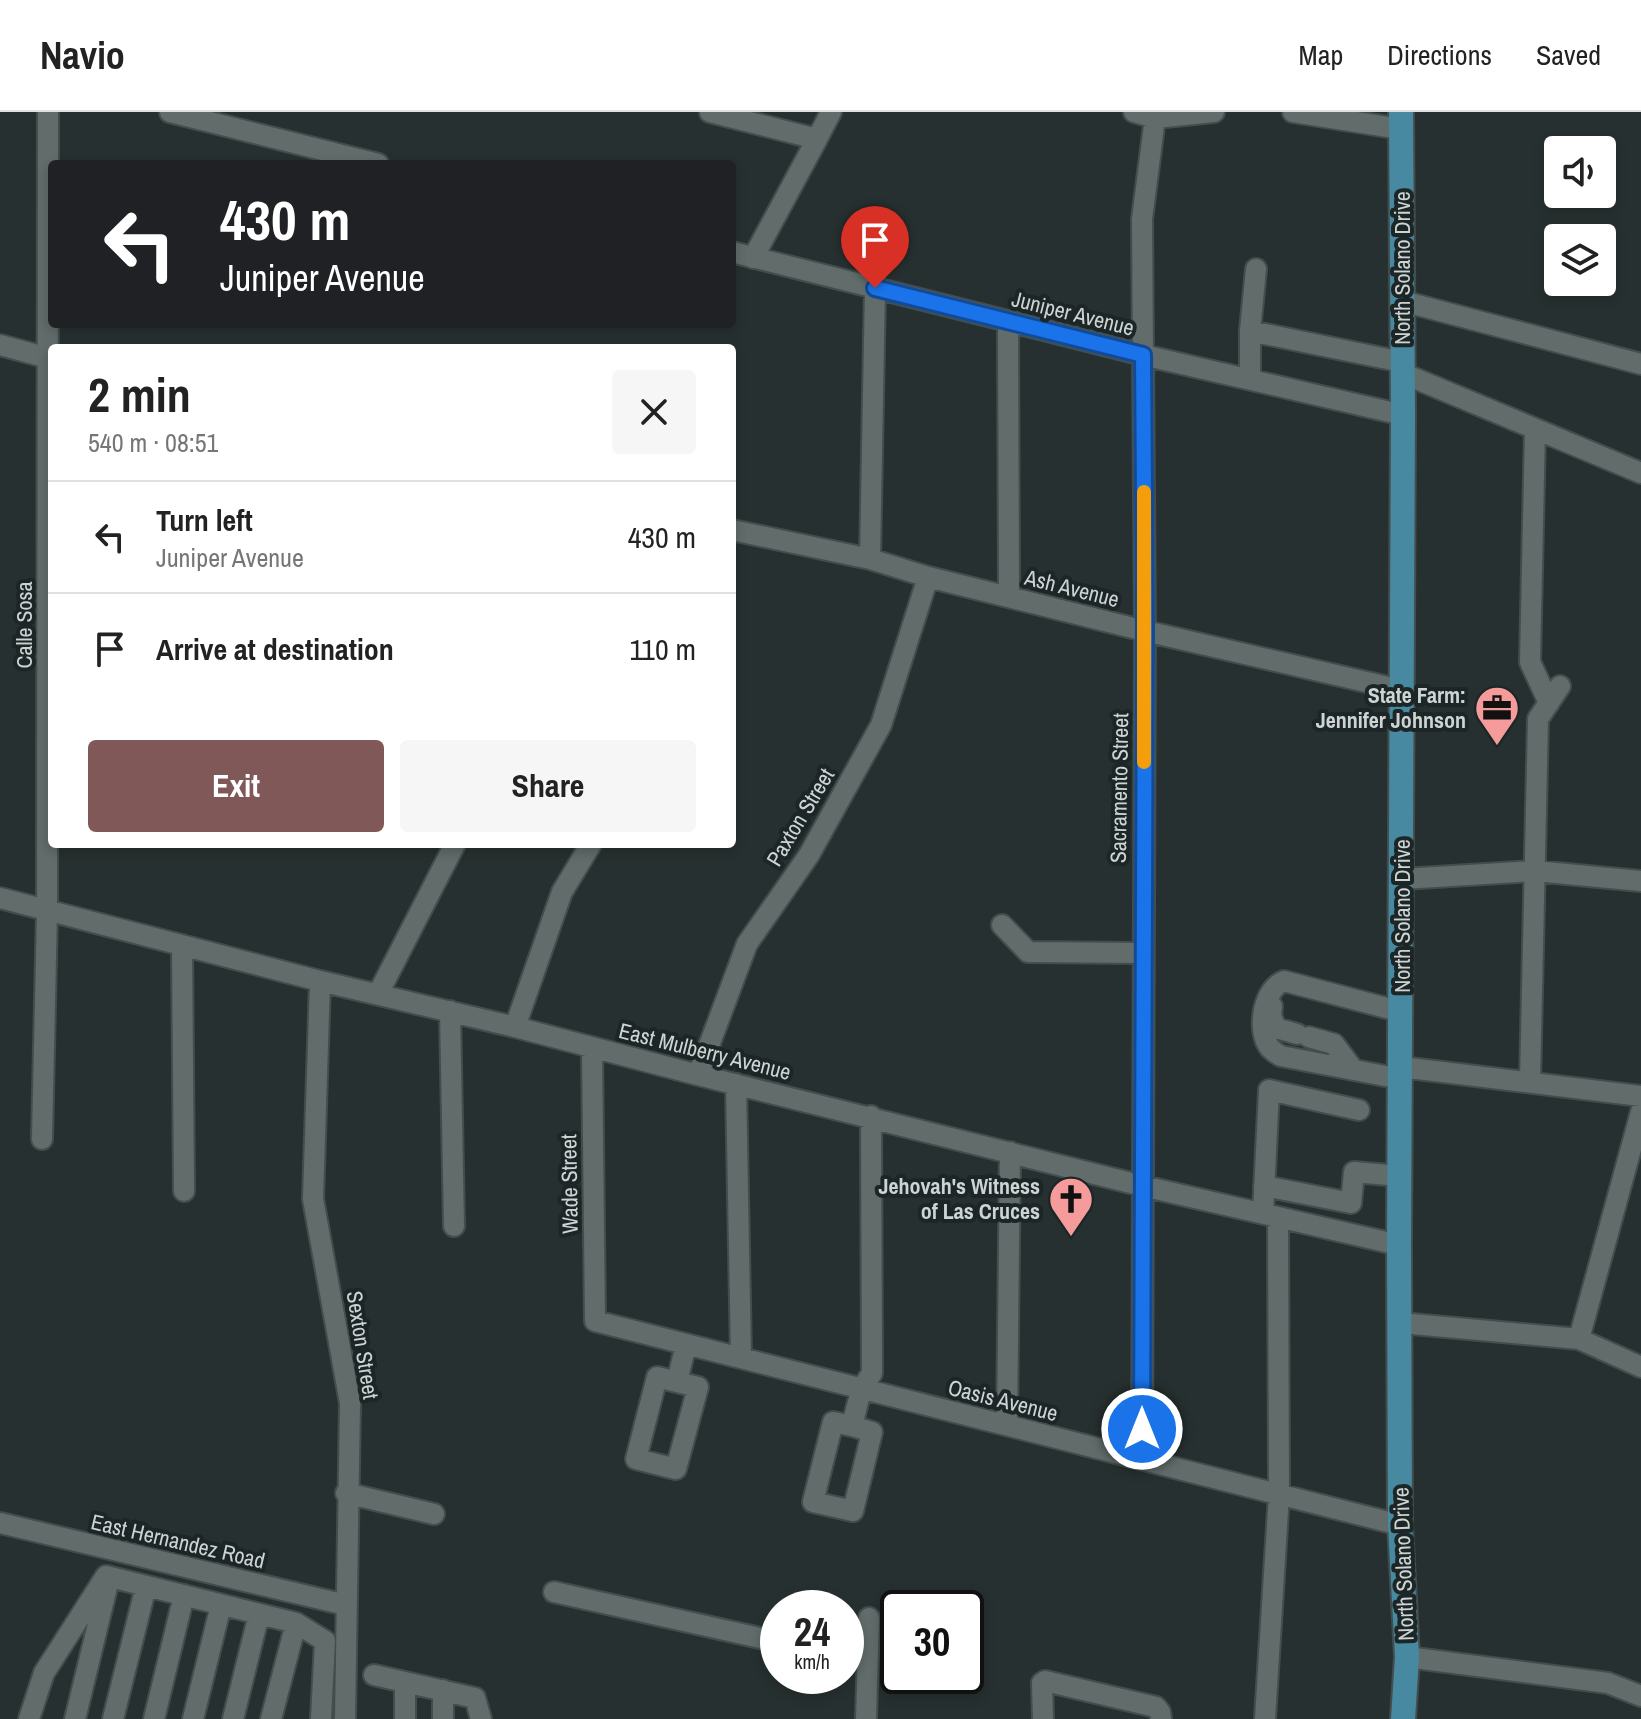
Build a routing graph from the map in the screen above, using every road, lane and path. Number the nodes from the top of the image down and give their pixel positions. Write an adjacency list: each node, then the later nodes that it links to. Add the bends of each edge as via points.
1 (48, 112): 11 (street, Calle Sosa)
2 (170, 112): 12 (street)
3 (710, 112): 10 (street)
4 (831, 112): 10 (street)
5 (1134, 112): 8 (street)
6 (1214, 112): 8 (street)
7 (1293, 112): 9 (street)
8 (1155, 118): 21 (street, Sacramento Street, via 1142,219)
9 (1401, 121): 17 (main road, North Solano Drive)
10 (817, 139): 14 (street)
11 (49, 160)
12 (362, 160)
13 (736, 253): 14 (street, Juniper Avenue)
14 (753, 258): 16 (street, Juniper Avenue)
15 (1256, 269): 19 (street)
16 (875, 288): 18 (street, Juniper Avenue); 30 (street)
17 (1402, 301): 23 (street); 24 (main road, North Solano Drive)
18 (1008, 321): 21 (street, Juniper Avenue); 32 (street)
19 (1250, 331): 24 (street); 25 (street)
20 (0, 345): 22 (street)
21 (1143, 355): 25 (street, Juniper Avenue); 33 (street, Sacramento Street)
22 (48, 357)
23 (1641, 364)
24 (1402, 368): 26 (main road, North Solano Drive); 27 (street)
25 (1250, 379): 26 (street, Juniper Avenue)
26 (1403, 415): 34 (main road, North Solano Drive)
27 (1535, 429): 28 (street); 38 (street, via 1530,662 1554,695 1538,719)
28 (1641, 473)
29 (736, 536): 30 (street, Ash Avenue)
30 (870, 559): 31 (street, Ash Avenue)
31 (928, 577): 32 (street, Ash Avenue); 55 (street, Paxton Street, via 881,725 809,855 747,944)
32 (1009, 597): 33 (street, Ash Avenue)
33 (1145, 631): 34 (street, Ash Avenue); 45 (street, Sacramento Street)
34 (1401, 690): 39 (main road, North Solano Drive)
35 (48, 842): 42 (street, Calle Sosa)
36 (453, 848): 48 (street)
37 (589, 848): 51 (street, via 562,892)
38 (1535, 871): 39 (street); 40 (street); 56 (street)
39 (1402, 879): 50 (main road, North Solano Drive)
40 (1641, 881)
41 (0, 898): 42 (street, East Mulberry Avenue)
42 (47, 911): 44 (street, East Mulberry Avenue); 62 (street, Calle Sosa)
43 (1002, 925): 45 (street, via 1028,952)
44 (182, 945): 46 (street, East Mulberry Avenue); 67 (street)
45 (1142, 953): 65 (street, Sacramento Street)
46 (320, 981): 48 (street, East Mulberry Avenue); 84 (street, Sexton Street, via 313,1199 350,1403)
47 (1297, 984): 50 (street); 53 (street, via 1279,992 1272,1004 1272,1023 1281,1032 1334,1044); 53 (street, via 1278,983 1267,1001 1263,1019 1269,1047 1281,1056)
48 (378, 994): 49 (street, East Mulberry Avenue)
49 (450, 1011): 51 (street, East Mulberry Avenue); 70 (street)
50 (1402, 1012): 54 (main road, North Solano Drive)
51 (515, 1027): 52 (street, East Mulberry Avenue)
52 (592, 1047): 55 (street, East Mulberry Avenue); 73 (street, Wade Street)
53 (1352, 1068): 54 (street)
54 (1401, 1073): 56 (street); 64 (main road, North Solano Drive)
55 (698, 1075): 57 (street, East Mulberry Avenue)
56 (1530, 1082): 58 (street)
57 (736, 1084): 61 (street, East Mulberry Avenue); 77 (street)
58 (1641, 1096)
59 (1359, 1110): 66 (street, via 1269,1090)
60 (1641, 1112): 75 (street)
61 (871, 1116): 63 (street, East Mulberry Avenue); 80 (street, via 872,1373)
62 (42, 1139)
63 (1010, 1152): 65 (street, East Mulberry Avenue); 81 (street)
64 (1400, 1176): 68 (street, via 1354,1172 1351,1203); 72 (main road, North Solano Drive)
65 (1143, 1186): 69 (street, East Mulberry Avenue); 83 (street, Sacramento Street)
66 (1264, 1186): 68 (street); 69 (street)
67 (184, 1191)
68 (1340, 1201): 71 (street)
69 (1271, 1215): 71 (street, East Mulberry Avenue); 85 (street)
70 (454, 1226)
71 (1334, 1230): 72 (street, East Mulberry Avenue)
72 (1399, 1245): 74 (main road, North Solano Drive)
73 (595, 1321): 76 (street, Oasis Avenue)
74 (1401, 1323): 75 (street); 88 (main road, North Solano Drive)
75 (1579, 1339): 78 (street)
76 (686, 1344): 77 (street, Oasis Avenue); 79 (street)
77 (741, 1358): 80 (street, Oasis Avenue)
78 (1641, 1367)
79 (677, 1382): 79 (street, via 657,1377 636,1459 676,1469 698,1387)
80 (861, 1390): 81 (street, Oasis Avenue); 82 (street)
81 (1007, 1425): 83 (street, Oasis Avenue)
82 (852, 1426)
83 (1142, 1459): 85 (street, Oasis Avenue)
84 (346, 1493): 86 (street); 94 (street, Sexton Street)
85 (1279, 1494): 88 (street, Oasis Avenue); 121 (street)
86 (434, 1514)
87 (0, 1523): 94 (street, East Hernandez Road)
88 (1400, 1525): 99 (main road, North Solano Drive)
89 (109, 1577): 90 (street); 107 (street, via 44,1673); 108 (street)
90 (146, 1586): 92 (street); 109 (street)
91 (554, 1592): 98 (street)
92 (184, 1595): 93 (street); 110 (street)
93 (221, 1605): 95 (street); 111 (street)
94 (346, 1605): 115 (street, Sexton Street)
95 (259, 1614): 97 (street); 112 (street)
96 (869, 1618): 101 (street)
97 (296, 1623): 113 (street); 114 (street, via 325,1641)
98 (760, 1638)
99 (1407, 1657): 105 (street, via 1608,1683); 122 (main road, North Solano Drive)
100 (864, 1661): 101 (street)
101 (868, 1662): 118 (street)
102 (374, 1675): 103 (street)
103 (405, 1682): 104 (street); 116 (street)
104 (443, 1690): 106 (street, via 475,1698); 117 (street)
105 (1641, 1696)
106 (480, 1718)
107 (29, 1719)
108 (75, 1719)
109 (113, 1719)
110 (154, 1719)
111 (193, 1719)
112 (233, 1719)
113 (271, 1719)
114 (321, 1719)
115 (345, 1719)
116 (405, 1719)
117 (443, 1719)
118 (866, 1719)
119 (1043, 1719): 120 (street, via 1045,1681 1156,1707)
120 (1161, 1719)
121 (1265, 1719)
122 (1403, 1719)

